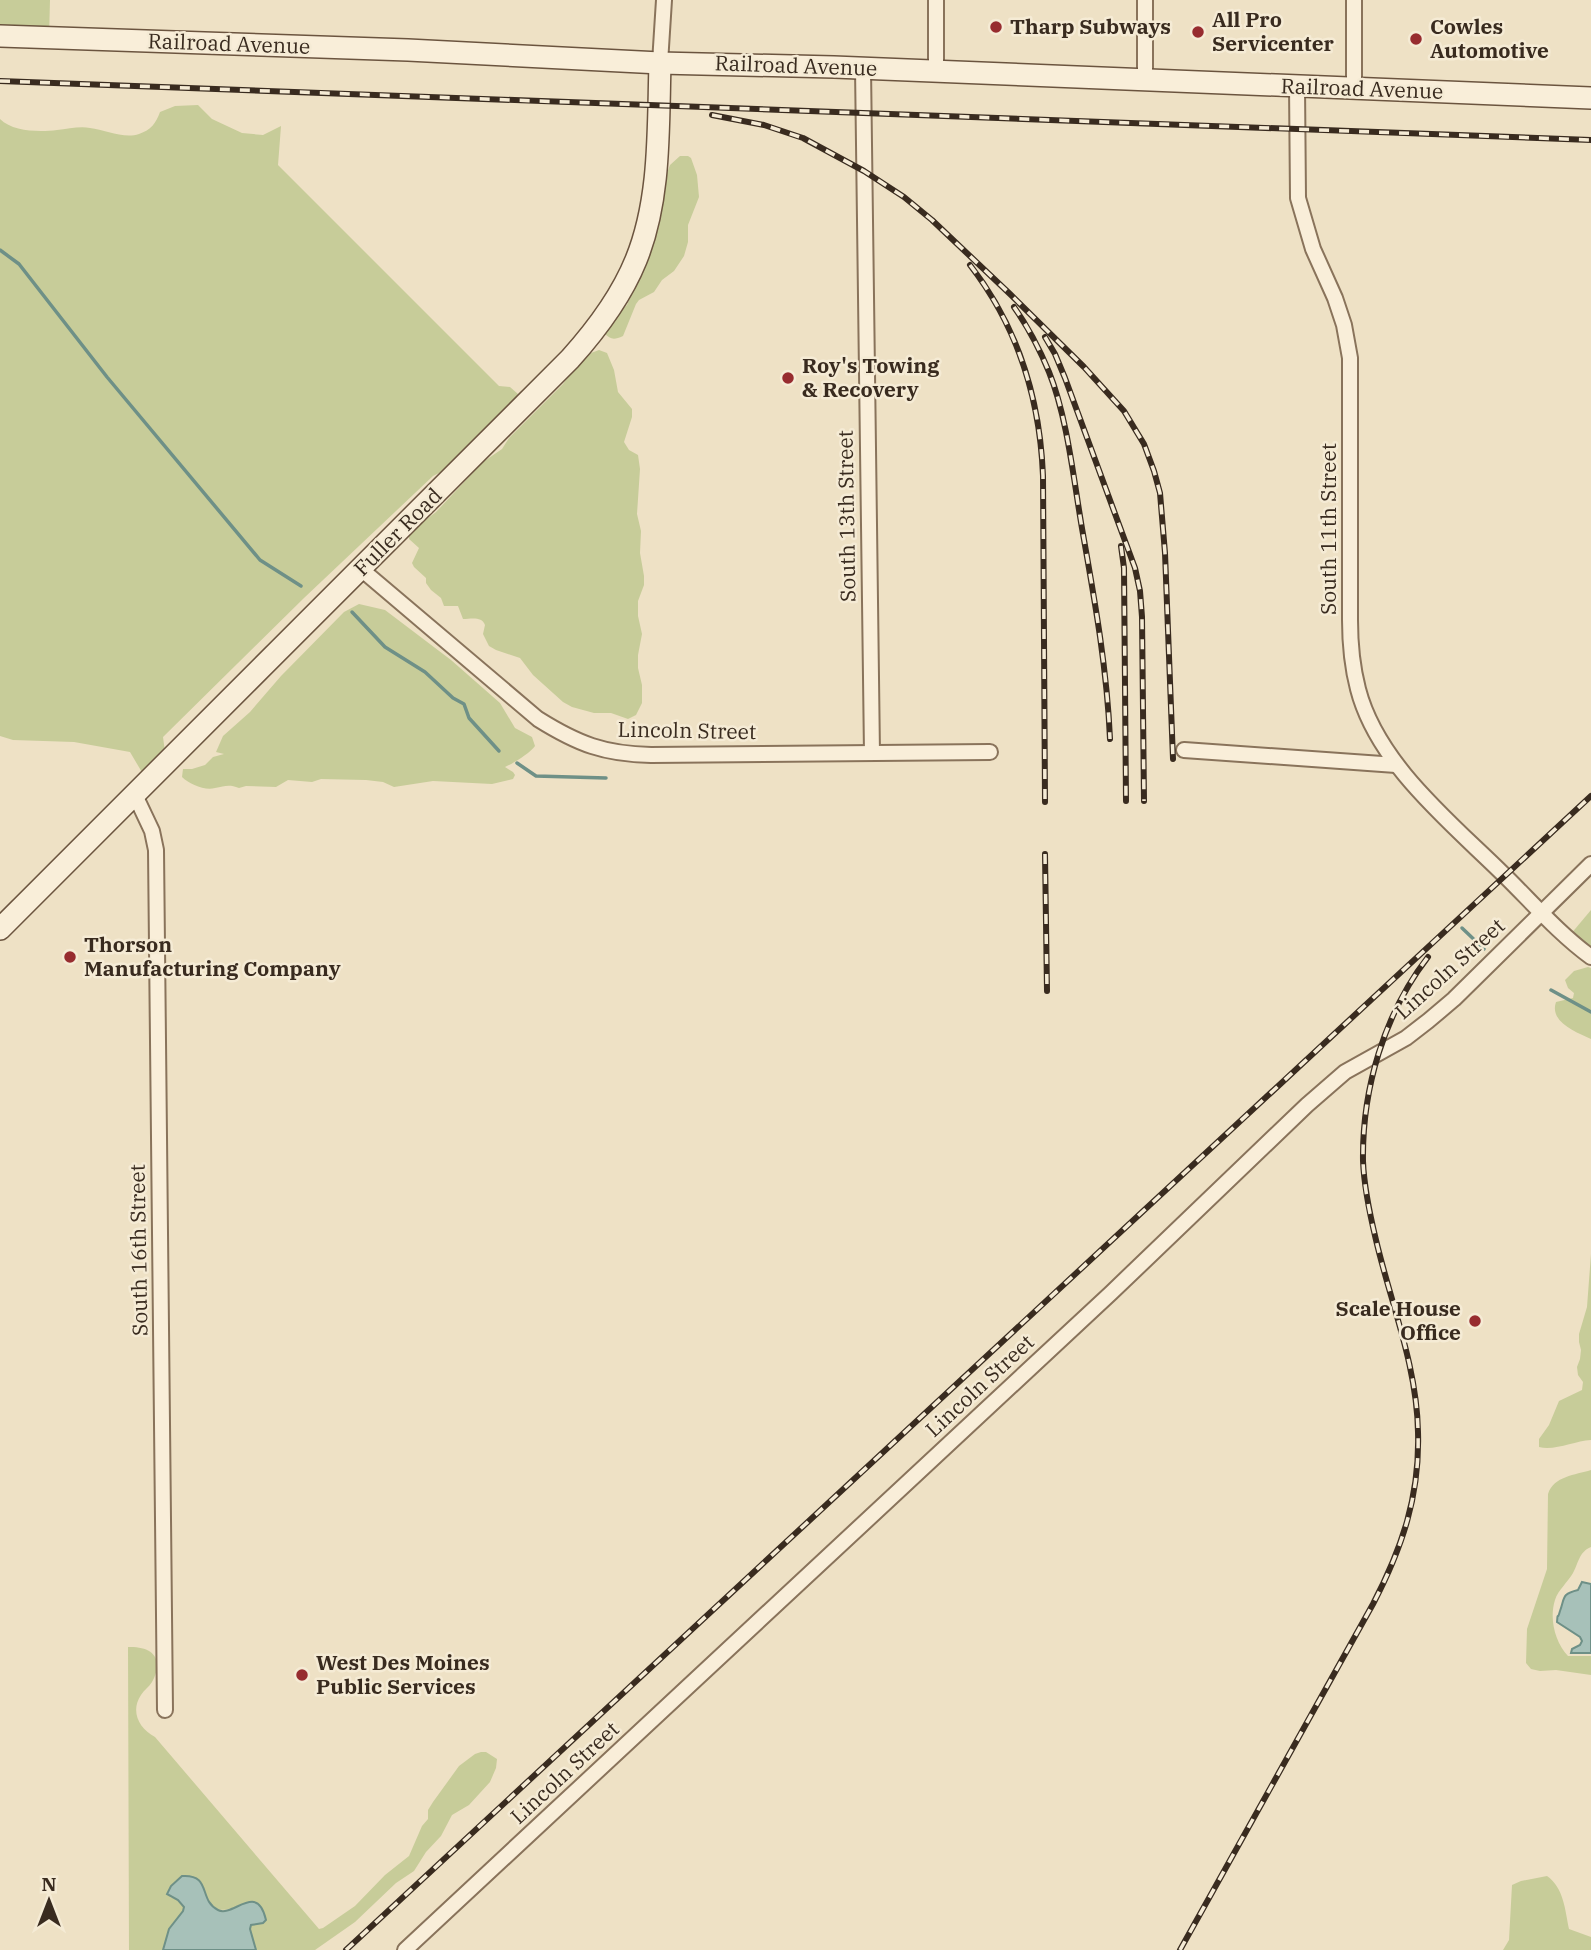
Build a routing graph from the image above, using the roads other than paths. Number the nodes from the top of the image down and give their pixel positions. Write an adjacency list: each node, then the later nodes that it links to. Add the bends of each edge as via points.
1 (664, 0): 6 (street)
2 (936, 0): 8 (street)
3 (1145, 0): 9 (street)
4 (1354, 0): 11 (street)
5 (0, 36): 6 (main road, Railroad Avenue)
6 (660, 63): 7 (main road, Railroad Avenue); 13 (main road, Fuller Road, via 653,195 643,240 620,293 570,359)
7 (863, 68): 8 (main road, Railroad Avenue); 16 (street, South 13th Street)
8 (936, 71): 9 (main road, Railroad Avenue)
9 (1145, 79): 10 (main road, Railroad Avenue)
10 (1297, 86): 11 (main road, Railroad Avenue); 17 (street, South 11th Street, via 1298,198 1344,325 1350,358 1352,658 1368,719)
11 (1354, 88): 12 (main road, Railroad Avenue)
12 (1591, 98)
13 (361, 569): 16 (street, Lincoln Street, via 538,719 582,743 630,754); 18 (main road, Fuller Road)
14 (1184, 750): 17 (street)
15 (990, 752): 16 (street, Lincoln Street)
16 (872, 753)
17 (1396, 765): 20 (street, South 11th Street)
18 (135, 794): 21 (main road, Fuller Road); 23 (street, South 16th Street, via 156,850)
19 (1591, 864): 20 (street, Lincoln Street)
20 (1542, 911): 22 (street, South 11th Street); 24 (street, Lincoln Street, via 1428,1021 1345,1072 1307,1105)
21 (0, 929)
22 (1591, 957)
23 (165, 1710)
24 (405, 1950)

